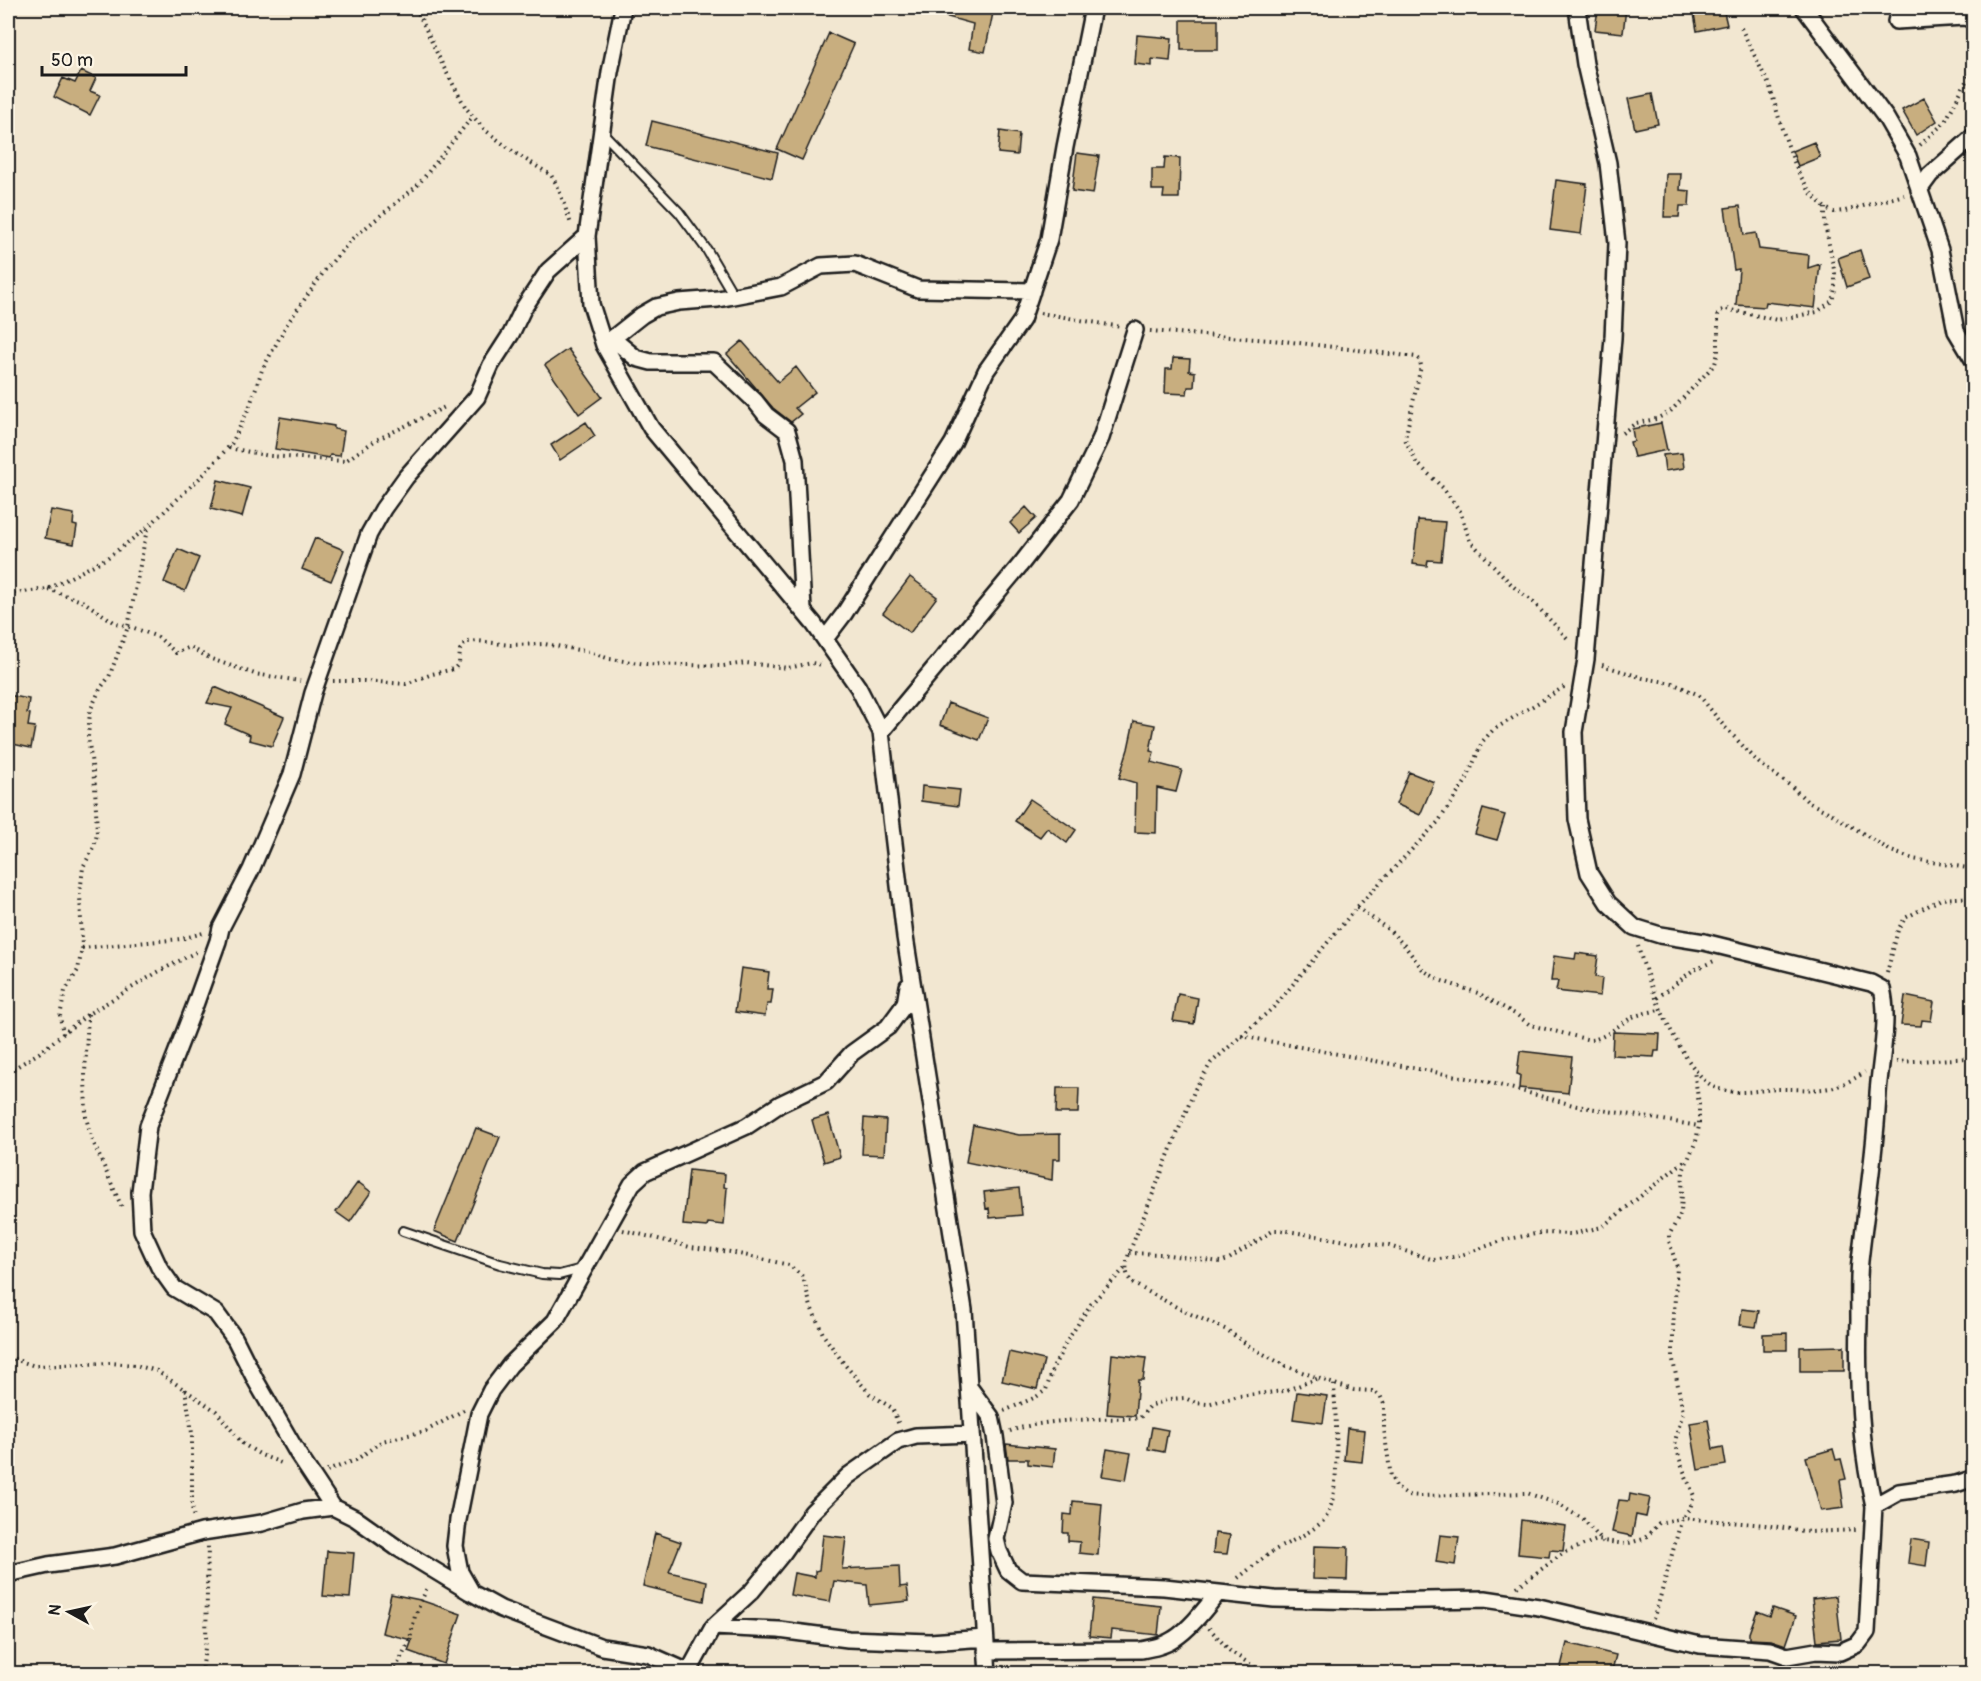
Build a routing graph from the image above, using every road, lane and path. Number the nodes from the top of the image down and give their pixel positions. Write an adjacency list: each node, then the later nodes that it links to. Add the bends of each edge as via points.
1 (416, 8): 10 (path)
2 (623, 8): 11 (street)
3 (1093, 8): 17 (street, via 1049,239)
4 (1577, 8): 25 (street, via 1585,64 1608,163 1617,243)
5 (1804, 8): 13 (street, via 1886,118)
6 (1974, 20): 7 (street, via 1964,16)
7 (1896, 21)
8 (1741, 28): 15 (path, via 1770,87 1797,170)
9 (1974, 66): 13 (path, via 1945,122)
10 (472, 116): 16 (path, via 514,153 551,175); 24 (path, via 417,186 353,238 326,268 262,370)
11 (600, 131): 16 (street); 18 (lane, via 680,212)
12 (1974, 136): 14 (street)
13 (1908, 156): 14 (street)
14 (1919, 190): 15 (path, via 1845,211); 22 (street, via 1940,250 1956,331)
15 (1825, 208): 25 (path, via 1835,274 1832,301 1817,312 1777,320 1720,311 1715,364 1670,412 1636,423)
16 (582, 240): 21 (street, via 591,304); 35 (street, via 548,271 522,309 477,397 383,508 369,534)
17 (1032, 291): 18 (street, via 918,289 855,264 821,266 781,287); 19 (street)
18 (734, 296): 21 (street, via 656,307)
19 (1025, 311): 20 (path); 31 (street, via 986,371 952,443)
20 (1134, 330): 32 (path, via 1283,341 1416,357 1420,366 1405,439 1409,450 1460,511 1470,541 1548,616); 36 (street, via 1101,438 1071,500)
21 (608, 342): 29 (street, via 651,428); 29 (street, via 651,362 714,362 787,431 795,460)
22 (1974, 361)
23 (451, 405): 24 (path, via 376,440 345,461 270,456)
24 (229, 448): 26 (path)
25 (1602, 457): 32 (street)
26 (147, 528): 27 (path, via 107,558); 30 (path)
27 (48, 589): 28 (path); 30 (path, via 84,602)
28 (8, 594)
29 (803, 610): 31 (street)
30 (128, 627): 35 (path, via 158,636 176,653 190,646 211,659 255,674); 42 (path, via 109,677 90,711 88,738 97,834 83,867)
31 (825, 639): 33 (street)
32 (1586, 659): 34 (street); 37 (path, via 1699,694 1759,763 1808,802 1891,851 1913,860)
33 (844, 667): 35 (path, via 812,663 788,668 746,663 646,664 546,644 478,641 464,645 454,669 406,684 364,681); 36 (street)
34 (1583, 677): 39 (path, via 1493,730 1482,742 1466,781 1438,822); 40 (street, via 1574,732 1577,819 1589,873 1608,903)
35 (315, 687): 41 (street, via 292,774)
36 (881, 732): 44 (street)
37 (1974, 869)
38 (1974, 897): 45 (path, via 1941,899 1905,918)
39 (1357, 907): 47 (path, via 1389,930 1423,970 1439,980 1478,993 1530,1025 1599,1040 1634,1017); 50 (path, via 1275,1006)
40 (1634, 927): 43 (street); 46 (path, via 1643,968)
41 (219, 934): 42 (path); 48 (path); 58 (street, via 148,1126 140,1192)
42 (82, 948): 49 (path, via 78,970 65,991 60,1016)
43 (1732, 950): 45 (street, via 1871,983); 46 (path, via 1692,971)
44 (911, 974): 57 (street, via 905,1004 888,1027 852,1053 826,1082 780,1104 747,1126 645,1172 632,1184); 66 (street, via 964,1310)
45 (1882, 989): 52 (street, via 1886,1002)
46 (1657, 998): 47 (path)
47 (1662, 1009): 53 (path)
48 (88, 1014): 49 (path); 58 (path, via 86,1117 91,1137 118,1202)
49 (63, 1034): 54 (path)
50 (1241, 1036): 55 (path, via 1488,1083 1577,1106); 60 (path, via 1211,1063 1195,1089)
51 (1974, 1058): 52 (path)
52 (1880, 1063): 53 (path, via 1846,1084 1820,1090 1741,1093 1716,1089); 75 (street, via 1860,1263 1858,1352 1860,1407)
53 (1694, 1071): 55 (path)
54 (8, 1072)
55 (1699, 1126): 56 (path)
56 (1687, 1159): 60 (path, via 1602,1227 1504,1240 1459,1256 1434,1260 1389,1246 1281,1230 1274,1230 1220,1262); 77 (path, via 1681,1213 1669,1241 1678,1276 1673,1360 1683,1412 1675,1441 1694,1496)
57 (608, 1227): 62 (street); 71 (path, via 789,1265 803,1277 824,1336 845,1365 870,1394 892,1408 900,1428)
58 (142, 1230): 73 (street, via 174,1288 216,1313 235,1339)
59 (403, 1231): 62 (lane, via 542,1274 559,1275)
60 (1129, 1253): 61 (path)
61 (1125, 1267): 64 (path, via 1132,1283 1227,1330 1286,1366); 69 (path, via 1091,1304 1067,1341 1046,1390)
62 (584, 1269): 68 (street, via 555,1321 510,1365)
63 (8, 1357): 67 (path, via 35,1366 135,1365 157,1371)
64 (1319, 1378): 65 (path); 72 (path, via 1284,1391 1207,1404 1185,1398 1169,1399 1150,1406 1140,1418 1053,1424)
65 (1334, 1384): 80 (path, via 1380,1395 1391,1477 1407,1495 1527,1493 1558,1504 1583,1519); 84 (path, via 1336,1454 1328,1514)
66 (969, 1387): 69 (street); 70 (street)
67 (185, 1389): 73 (path, via 216,1411 243,1444 295,1472); 79 (path, via 192,1433 193,1518)
68 (488, 1396): 73 (path, via 426,1431 382,1441 356,1460); 83 (street, via 479,1414 455,1546 460,1572)
69 (991, 1417): 72 (street)
70 (972, 1434): 71 (street); 89 (street)
71 (916, 1436): 87 (street, via 898,1441 848,1476 812,1512 752,1591)
72 (995, 1436): 84 (street, via 1004,1503 996,1539 1008,1570 1022,1581)
73 (311, 1475): 76 (street)
74 (1974, 1478): 75 (street, via 1899,1492)
75 (1874, 1506): 78 (street)
76 (333, 1507): 79 (street); 81 (street)
77 (1682, 1518): 78 (path, via 1810,1532 1856,1530); 80 (path, via 1659,1523 1644,1539 1625,1544); 88 (path)
78 (1872, 1524): 88 (street, via 1866,1632 1858,1644 1840,1652 1787,1656 1770,1650 1700,1645)
79 (205, 1531): 82 (street, via 115,1556); 91 (path, via 206,1640)
80 (1604, 1542): 85 (path, via 1597,1540 1565,1552)
81 (435, 1571): 83 (street); 92 (path)
82 (8, 1574)
83 (472, 1593): 90 (street, via 561,1633 602,1647 648,1654)
84 (1218, 1593): 85 (street, via 1274,1599); 86 (street)
85 (1498, 1601): 88 (street, via 1539,1607)
86 (1200, 1615): 89 (street, via 1173,1640 1141,1650); 94 (path, via 1230,1651)
87 (714, 1627): 89 (street, via 779,1630 848,1640); 90 (street)
88 (1647, 1634)
89 (986, 1645): 93 (street)
90 (691, 1672)
91 (202, 1674)
92 (393, 1674)
93 (988, 1674)
94 (1265, 1674)

